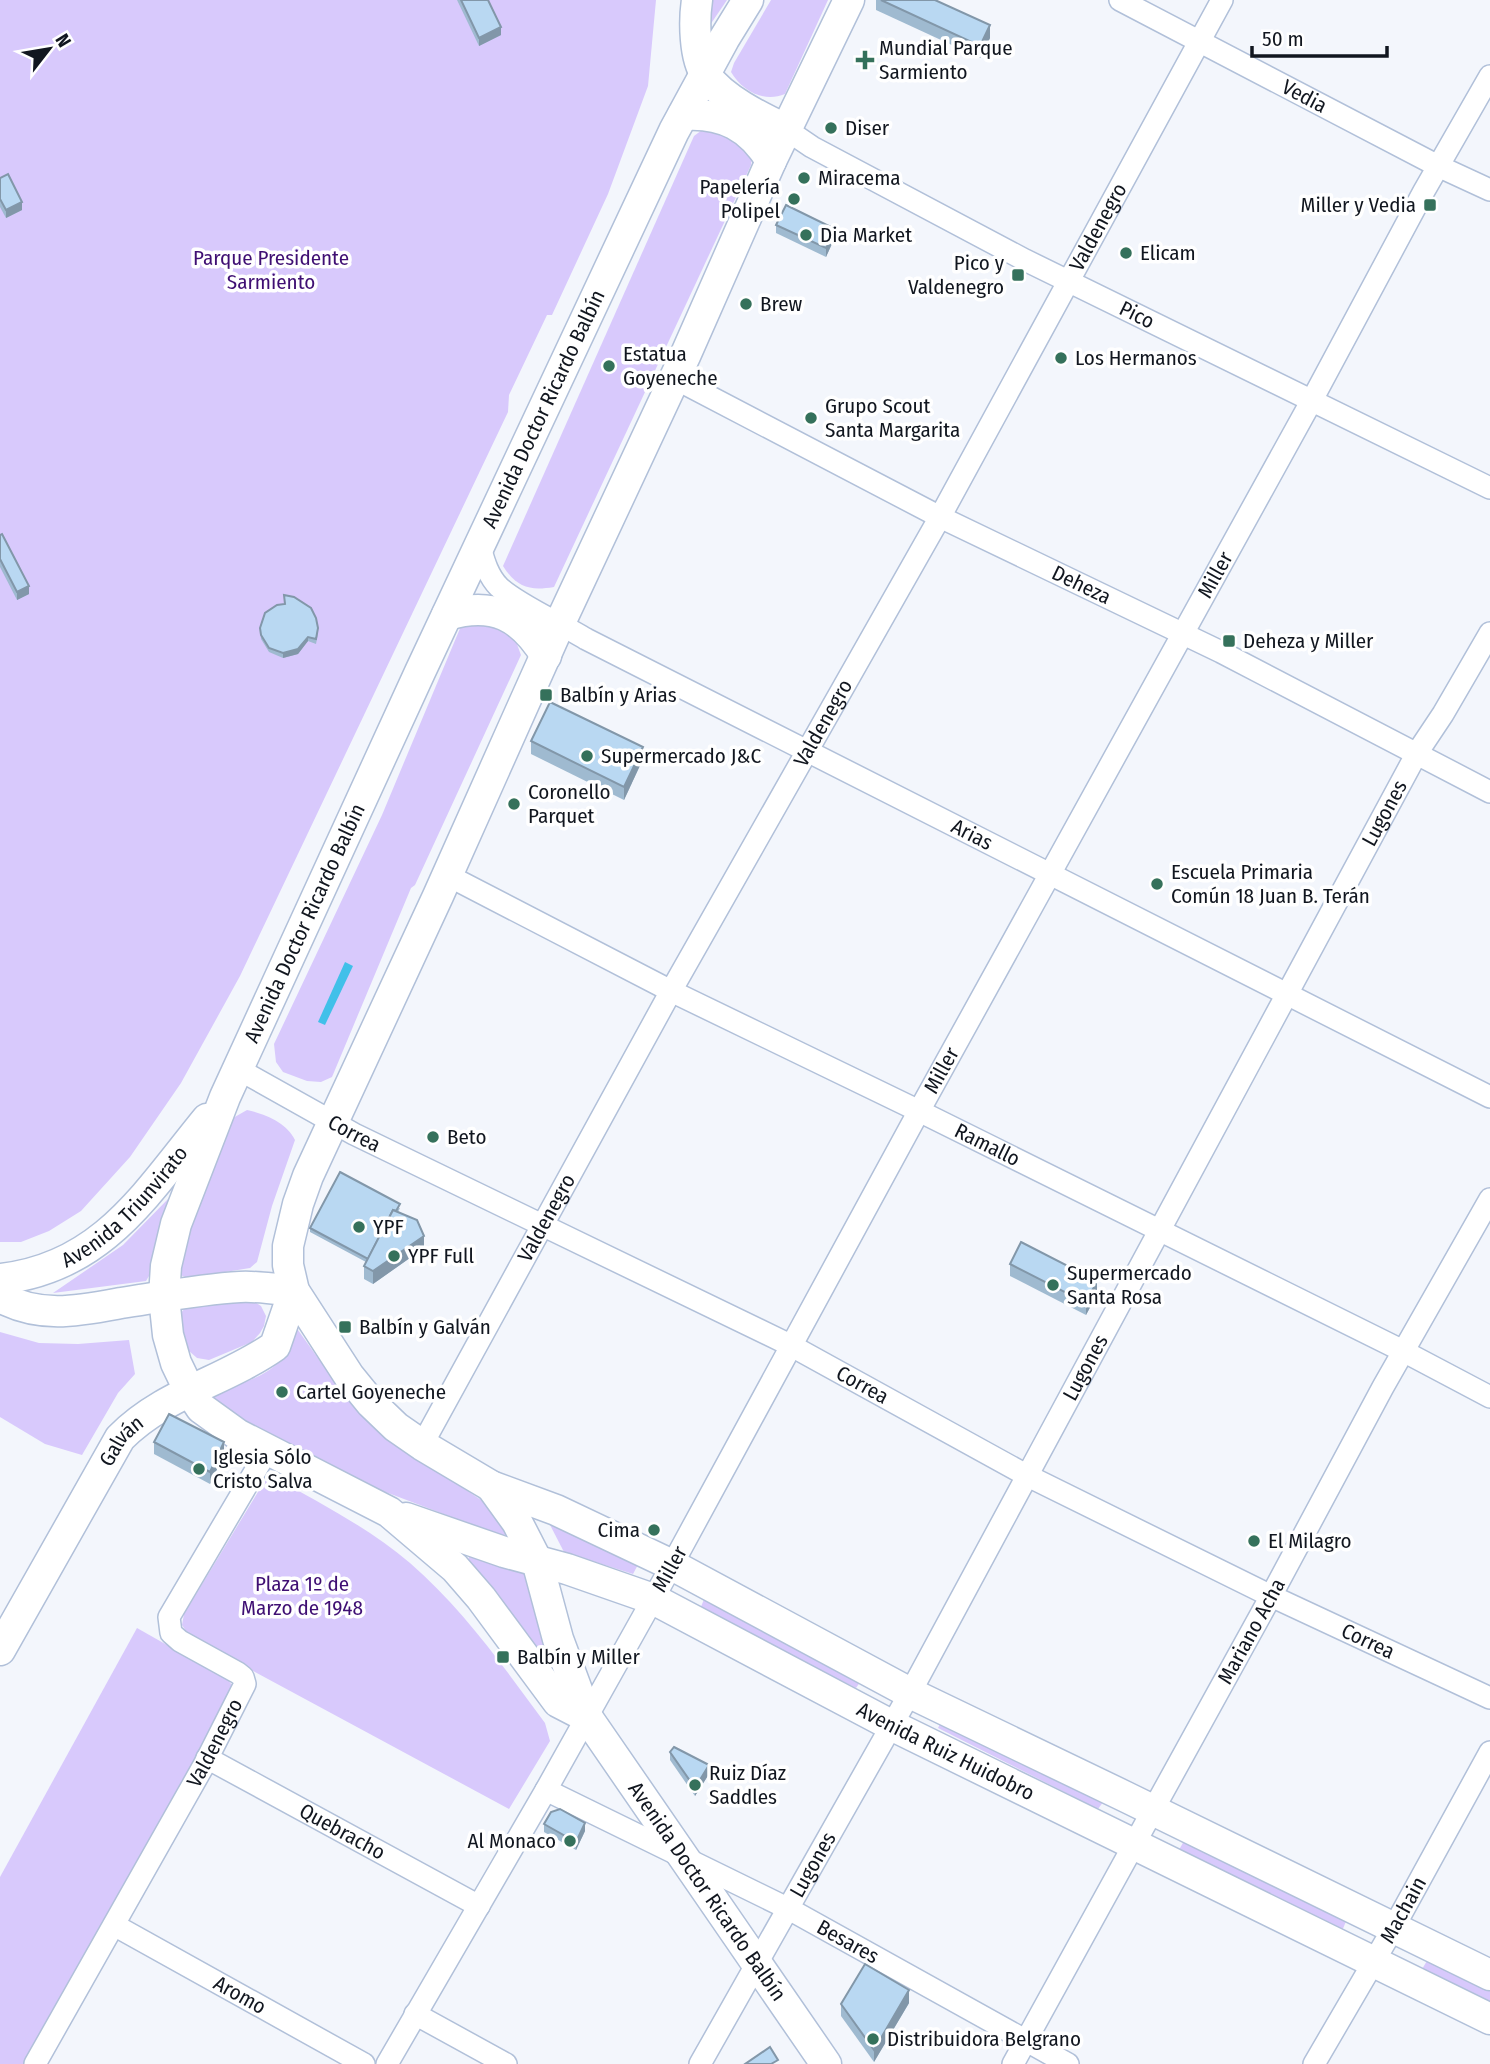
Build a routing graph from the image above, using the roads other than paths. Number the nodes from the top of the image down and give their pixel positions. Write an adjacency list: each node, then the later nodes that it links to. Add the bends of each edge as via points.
1 (697, 0): 7 (main road, via 698,52)
2 (748, 0): 7 (main road, Avenida Doctor Ricardo Balbín)
3 (849, 0): 10 (main road)
4 (1120, 0): 6 (street, Vedia)
5 (1223, 0): 6 (street, Valdenegro)
6 (1201, 41): 12 (street, Vedia); 14 (street, Valdenegro)
7 (705, 75): 9 (main road, Avenida Doctor Ricardo Balbín); 10 (main road, via 743,107)
8 (1490, 76): 12 (street, Miller)
9 (683, 115): 11 (main road, via 710,115 735,123 750,133); 19 (main road, Avenida Doctor Ricardo Balbín)
10 (787, 130): 11 (main road); 14 (street, Pico, via 812,148)
11 (771, 161): 15 (main road)
12 (1438, 166): 13 (street, Vedia); 16 (street, Miller)
13 (1490, 190)
14 (1069, 281): 16 (street, Pico); 18 (street, Valdenegro)
15 (674, 378): 18 (street, Deheza); 21 (main road)
16 (1312, 400): 17 (street, Pico); 23 (street, Miller)
17 (1490, 488)
18 (940, 517): 23 (street, Deheza); 25 (street, Valdenegro)
19 (480, 547): 20 (main road, Avenida Doctor Ricardo Balbín); 21 (street, Arias, via 487,570 499,587)
20 (447, 615): 24 (main road, via 486,609 505,615 523,625); 32 (main road, Avenida Doctor Ricardo Balbín)
21 (560, 623): 24 (main road); 25 (street, Arias)
22 (1490, 633): 26 (street, Lugones)
23 (1184, 634): 26 (street, Deheza); 28 (street, Miller)
24 (545, 656): 29 (main road)
25 (807, 752): 28 (street, Arias); 30 (street, Valdenegro)
26 (1417, 753): 27 (street, Deheza); 31 (street, Lugones)
27 (1490, 792)
28 (1050, 872): 31 (street, Arias); 35 (street, Miller)
29 (447, 875): 30 (street, Ramallo); 36 (main road)
30 (671, 991): 35 (street, Ramallo); 38 (street, Valdenegro)
31 (1287, 995): 34 (street, Arias); 39 (street, Lugones)
32 (238, 1069): 33 (main road, Avenida Doctor Ricardo Balbín); 36 (street, Correa)
33 (225, 1097): 40 (main road, Avenida Triunvirato, via 146,1195 106,1236 45,1271); 43 (main road, Avenida Doctor Ricardo Balbín, via 169,1245)
34 (1490, 1097)
35 (919, 1111): 39 (street, Ramallo); 44 (street, Miller)
36 (332, 1122): 38 (street, Correa); 41 (main road, via 290,1232 288,1265)
37 (1490, 1199): 45 (street, Mariano Acha)
38 (544, 1225): 44 (street, Correa); 48 (street, Valdenegro)
39 (1159, 1231): 45 (street, Ramallo); 50 (street, Lugones)
40 (0, 1279)
41 (294, 1291): 43 (main road, via 239,1287); 46 (main road, Galván, via 275,1346 240,1368); 48 (main road, via 371,1403)
42 (0, 1297): 43 (main road, via 45,1312 81,1311)
43 (164, 1297): 46 (main road, Avenida Doctor Ricardo Balbín, via 168,1335)
44 (790, 1345): 50 (street, Correa); 54 (street, Miller)
45 (1402, 1351): 47 (street, Ramallo); 55 (street, Mariano Acha)
46 (189, 1390): 49 (main road, Avenida Doctor Ricardo Balbín, via 214,1420); 57 (main road, Galván, via 153,1410 120,1438)
47 (1490, 1397)
48 (422, 1446): 51 (main road, Avenida Ruiz Huidobro)
49 (267, 1451): 52 (main road, Avenida Doctor Ricardo Balbín); 63 (street, Valdenegro, via 169,1616 171,1633 238,1672 245,1684)
50 (1026, 1475): 55 (street, Correa); 58 (street, Lugones)
51 (491, 1486): 53 (main road, Avenida Doctor Ricardo Balbín); 54 (main road, Avenida Ruiz Huidobro, via 556,1510)
52 (389, 1512): 53 (main road, Avenida Ruiz Huidobro); 60 (main road, Avenida Doctor Ricardo Balbín, via 455,1568 558,1702)
53 (537, 1561): 56 (main road, Avenida Ruiz Huidobro); 60 (main road, Avenida Doctor Ricardo Balbín, via 558,1639)
54 (672, 1565): 56 (street, Miller); 58 (main road, Avenida Ruiz Huidobro)
55 (1271, 1596): 59 (street, Correa); 65 (street, Mariano Acha)
56 (653, 1599): 60 (street, Miller); 61 (main road, Avenida Ruiz Huidobro)
57 (0, 1650)
58 (909, 1693): 61 (street, Lugones); 65 (main road, Avenida Ruiz Huidobro)
59 (1490, 1698)
60 (587, 1717): 64 (street, Miller); 67 (main road, Avenida Doctor Ricardo Balbín)
61 (891, 1725): 66 (main road, Avenida Ruiz Huidobro); 69 (street, Lugones)
62 (1490, 1752): 71 (street, Machain)
63 (207, 1758): 68 (street, Quebracho); 70 (street, Valdenegro)
64 (546, 1790): 67 (street, Besares); 68 (street, Miller)
65 (1153, 1810): 66 (street, Mariano Acha); 71 (main road, Avenida Ruiz Huidobro)
66 (1133, 1844): 72 (main road, Avenida Ruiz Huidobro); 77 (street, Mariano Acha)
67 (683, 1859): 69 (street, Besares); 73 (main road, Avenida Doctor Ricardo Balbín)
68 (479, 1906): 75 (street, Miller)
69 (789, 1909): 73 (street, Lugones); 77 (street, Besares)
70 (114, 1926): 78 (street, Valdenegro); 79 (street, Aromo)
71 (1394, 1927): 72 (street, Machain); 74 (main road, Avenida Ruiz Huidobro)
72 (1373, 1962): 76 (main road, Avenida Ruiz Huidobro); 86 (street, Machain)
73 (756, 1964): 82 (street, Lugones); 83 (main road, Avenida Doctor Ricardo Balbín)
74 (1490, 1975)
75 (415, 2014): 80 (street, Miller); 81 (street)
76 (1490, 2019)
77 (1026, 2042): 84 (street, Mariano Acha); 85 (street, Besares)
78 (35, 2064)
79 (364, 2064)
80 (387, 2064)
81 (506, 2064)
82 (700, 2064)
83 (826, 2064)
84 (1013, 2064)
85 (1069, 2064)
86 (1314, 2064)

